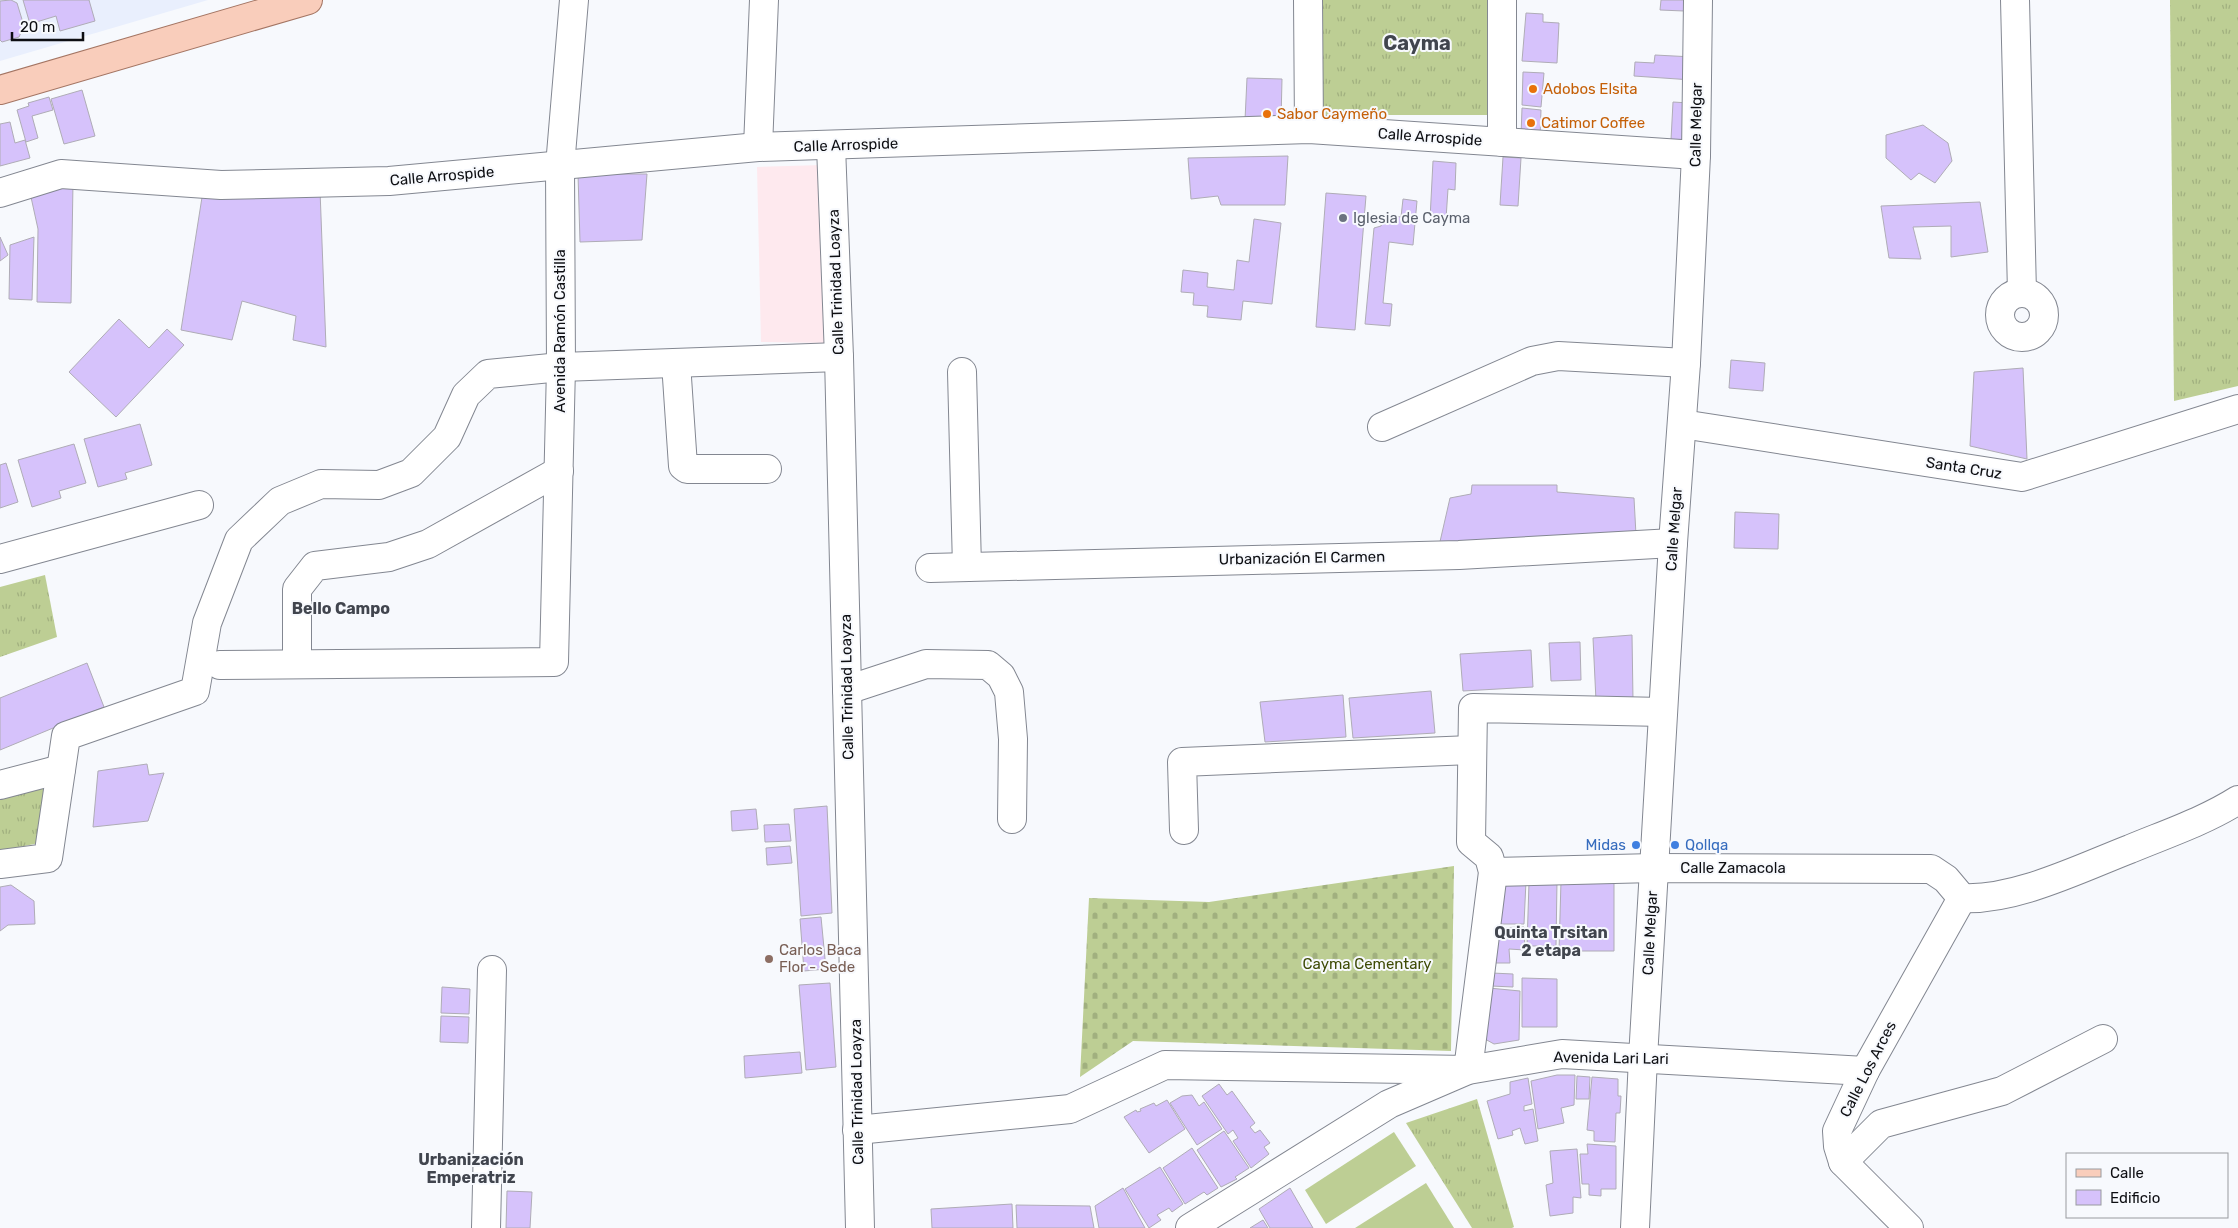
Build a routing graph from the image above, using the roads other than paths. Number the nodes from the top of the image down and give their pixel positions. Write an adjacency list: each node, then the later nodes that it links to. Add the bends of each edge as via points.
1 (308, 0): 8 (main road)
2 (574, 0): 14 (street, Avenida Ramón Castilla)
3 (764, 0): 12 (street)
4 (1308, 0): 9 (street)
5 (1502, 0): 10 (street)
6 (1698, 0): 13 (street, Calle Melgar)
7 (2015, 0): 16 (street)
8 (0, 90)
9 (1308, 129): 10 (street, Calle Arrospide); 11 (street, Calle Arrospide)
10 (1502, 142): 13 (street, Calle Arrospide)
11 (831, 146): 12 (street, Calle Arrospide); 17 (street, Calle Trinidad Loayza)
12 (758, 147): 14 (street, Calle Arrospide)
13 (1696, 156): 19 (street, Calle Melgar)
14 (560, 166): 15 (street, Calle Arrospide, via 389,181 220,185 61,174); 20 (street, Avenida Ramón Castilla)
15 (0, 193)
16 (2022, 293)
17 (839, 356): 18 (street); 34 (street, Calle Trinidad Loayza)
18 (676, 363): 20 (street); 25 (street, via 683,466 686,469)
19 (1686, 363): 23 (street, Calle Melgar); 24 (street, via 1558,356 1532,361)
20 (561, 367): 26 (street, Avenida Ramón Castilla); 37 (street, via 488,374 466,395 447,437 411,473 380,485 321,484 280,501 239,540 207,623 195,691 66,736)
21 (962, 372): 30 (street)
22 (2238, 409): 23 (street, Santa Cruz, via 2022,477)
23 (1682, 424): 28 (street, Calle Melgar)
24 (1382, 427)
25 (767, 469)
26 (559, 471): 32 (street, via 428,544 389,557 315,566 298,589); 32 (street, Avenida Ramón Castilla, via 554,662)
27 (199, 505): 29 (street)
28 (1673, 543): 30 (street, Urbanización El Carmen, via 1459,555); 35 (street, Calle Melgar)
29 (0, 559)
30 (967, 567): 31 (street, Urbanización El Carmen)
31 (930, 568)
32 (297, 664): 33 (street)
33 (220, 665)
34 (847, 690): 40 (street, via 926,664 988,665 1001,676 1009,692 1013,739); 53 (street, Calle Trinidad Loayza)
35 (1663, 712): 36 (street, via 1473,708); 43 (street, Calle Melgar)
36 (1471, 750): 41 (street, via 1182,762); 44 (street, via 1471,842 1489,857)
37 (61, 769): 38 (street); 42 (street, via 48,858)
38 (0, 786)
39 (2238, 800): 45 (street, via 2198,821 2081,868 2009,893 1978,899)
40 (1012, 820)
41 (1184, 830)
42 (0, 864)
43 (1654, 868): 44 (street, Calle Zamacola); 45 (street, Calle Zamacola, via 1932,869 1946,879); 48 (street, Calle Melgar)
44 (1493, 872): 50 (street)
45 (1962, 898): 51 (street, Calle Los Arces)
46 (492, 970): 55 (street)
47 (2103, 1039): 54 (street, via 2002,1091 1881,1124)
48 (1643, 1058): 50 (street, Avenida Lari Lari, via 1562,1054); 51 (street, Avenida Lari Lari); 58 (street, Calle Melgar)
49 (1401, 1070): 50 (street); 52 (street, via 1409,1081 1409,1088); 53 (street, via 1165,1065 1070,1110)
50 (1468, 1070): 52 (street, Avenida Lari Lari)
51 (1865, 1071): 54 (street, Calle Los Arces, via 1837,1131)
52 (1400, 1098): 57 (street, Avenida Lari Lari)
53 (858, 1130): 56 (street, Calle Trinidad Loayza)
54 (1843, 1162): 59 (street)
55 (486, 1228)
56 (860, 1228)
57 (1190, 1228)
58 (1635, 1228)
59 (1909, 1228)

